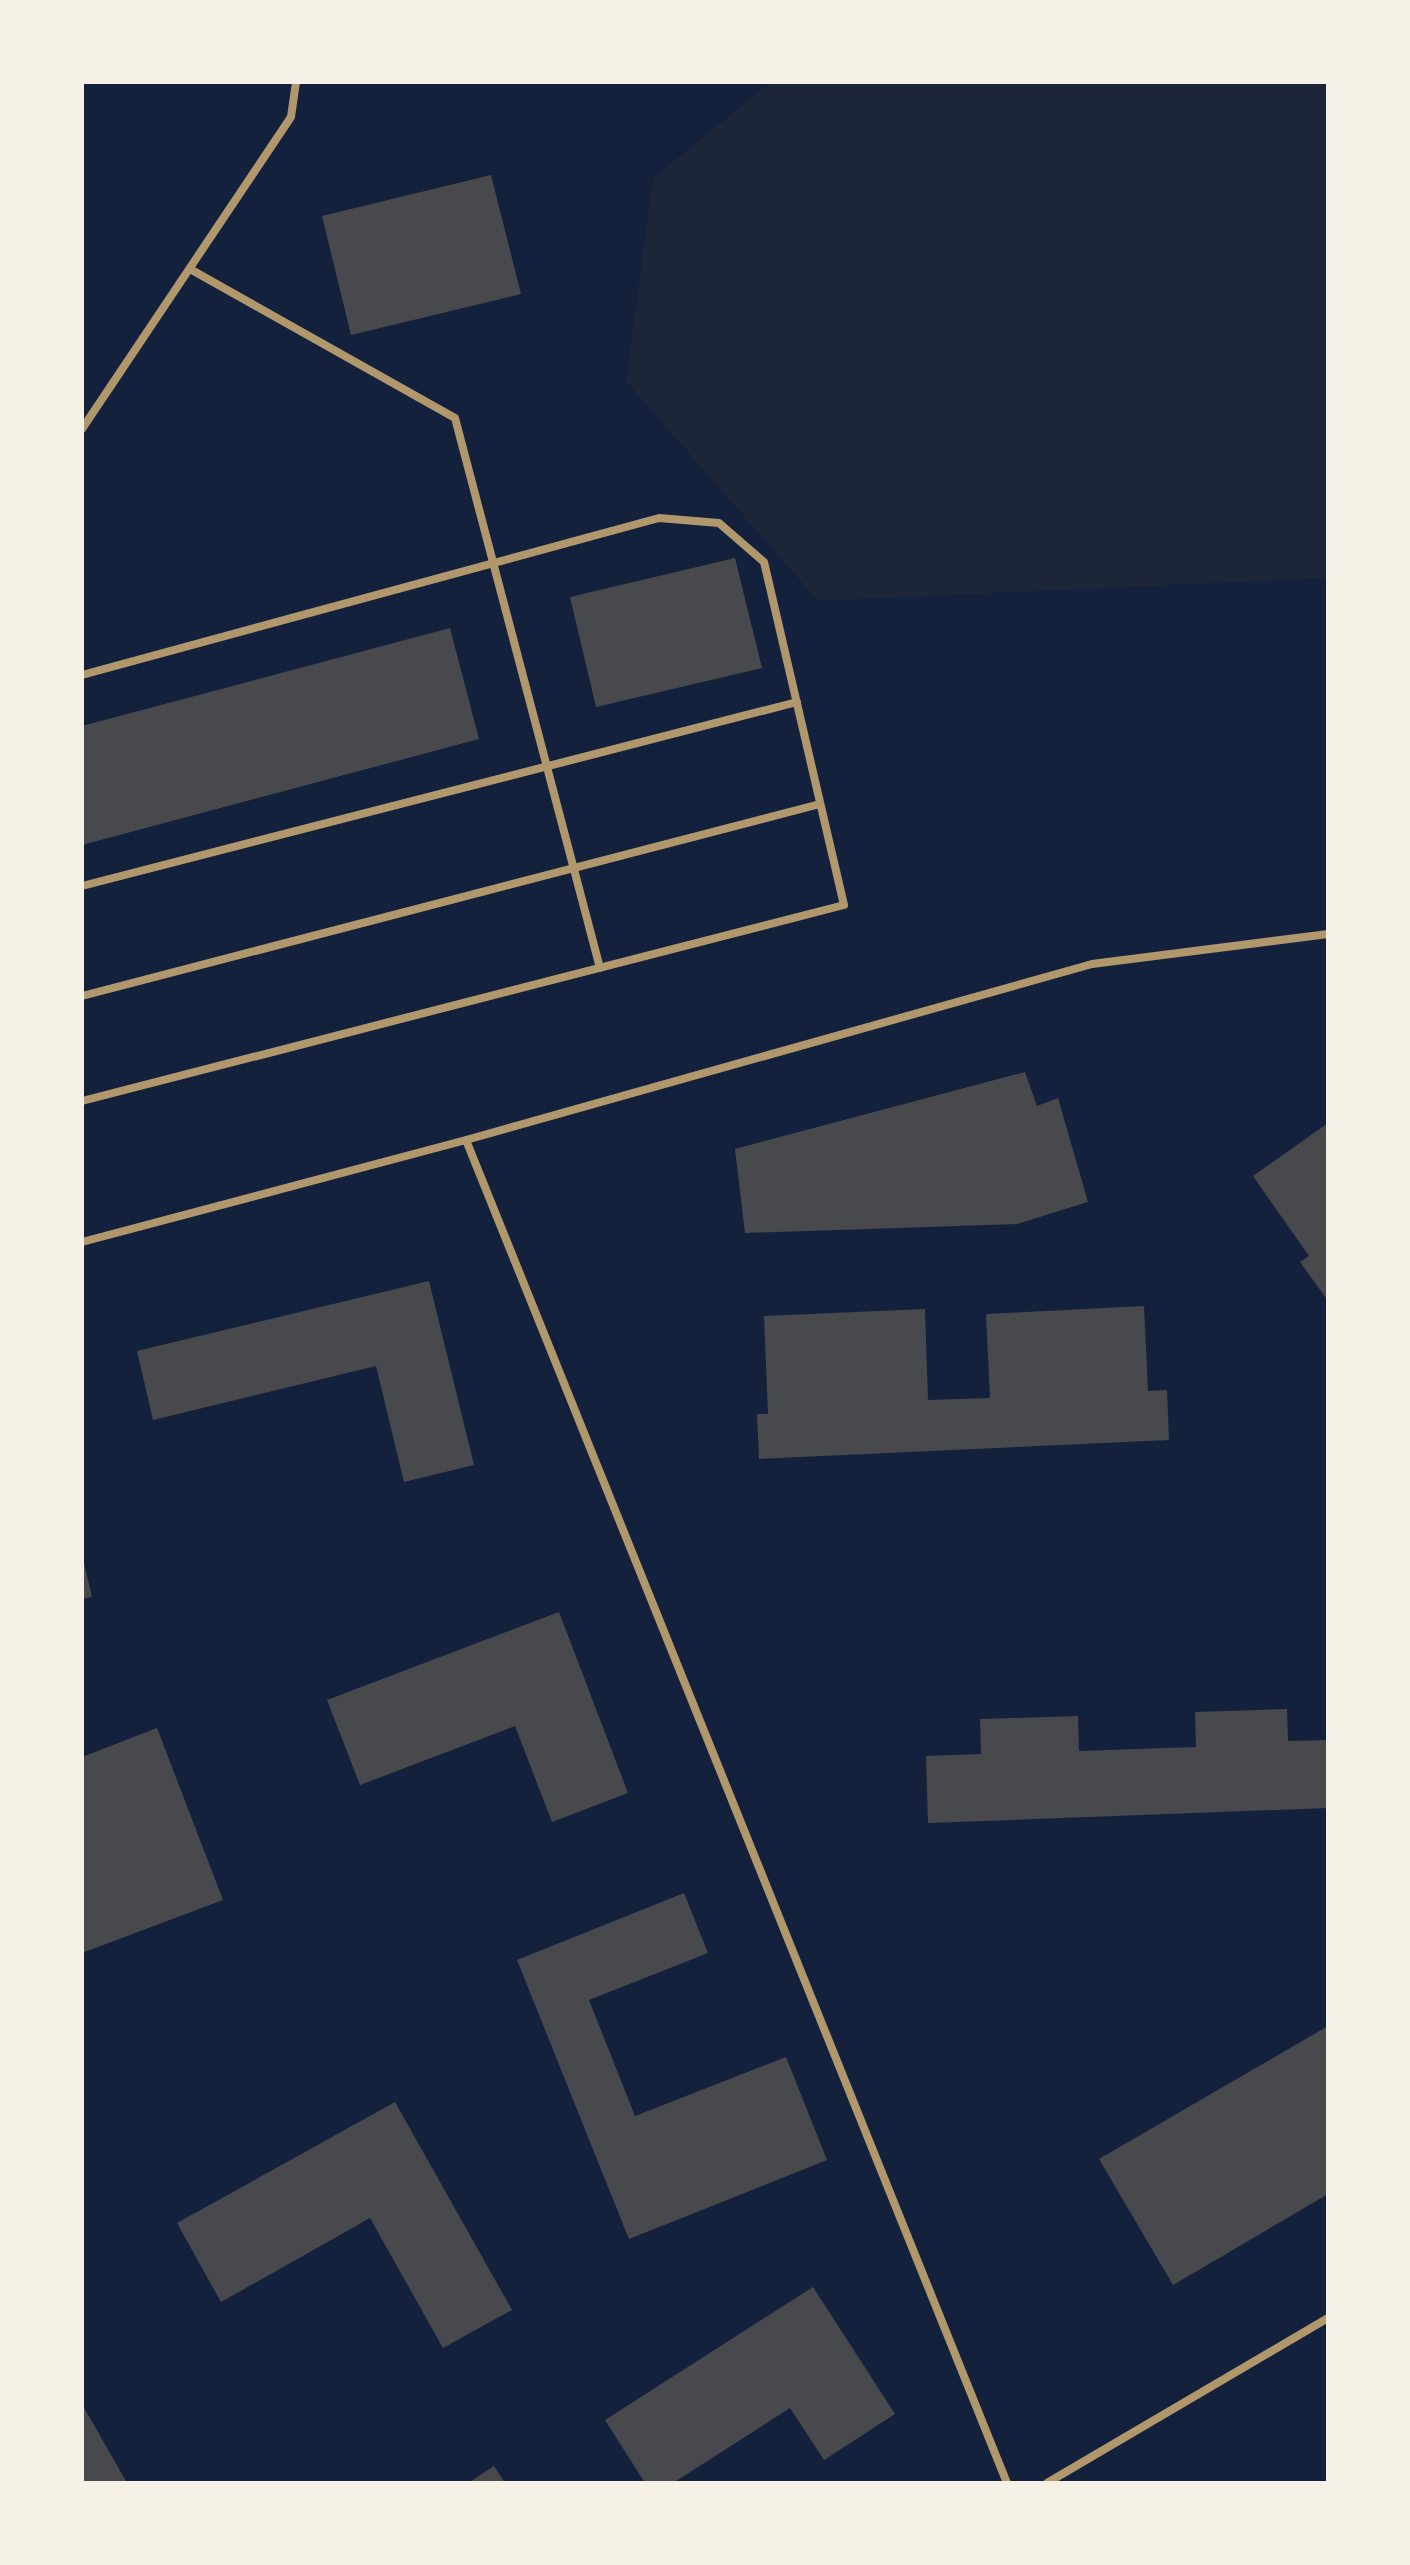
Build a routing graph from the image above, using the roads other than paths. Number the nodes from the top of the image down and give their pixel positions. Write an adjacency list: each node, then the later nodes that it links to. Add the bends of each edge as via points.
1 (296, 82): 2 (street, via 291,117)
2 (190, 269): 3 (street); 4 (street, via 455,418)
3 (82, 429)
4 (493, 563): 5 (street); 6 (street, via 659,518 719,523 764,562); 7 (street)
5 (82, 675)
6 (797, 702): 7 (street); 8 (street)
7 (547, 766): 9 (street); 10 (street)
8 (820, 804): 9 (street); 12 (street, via 844,905)
9 (573, 868): 12 (street); 13 (street)
10 (82, 886)
11 (1328, 934): 15 (street, via 1092,964)
12 (600, 968): 14 (street)
13 (82, 996)
14 (82, 1101)
15 (466, 1140): 16 (street); 18 (street)
16 (82, 1242)
17 (1328, 2318): 19 (street)
18 (1007, 2483)
19 (1047, 2483)

